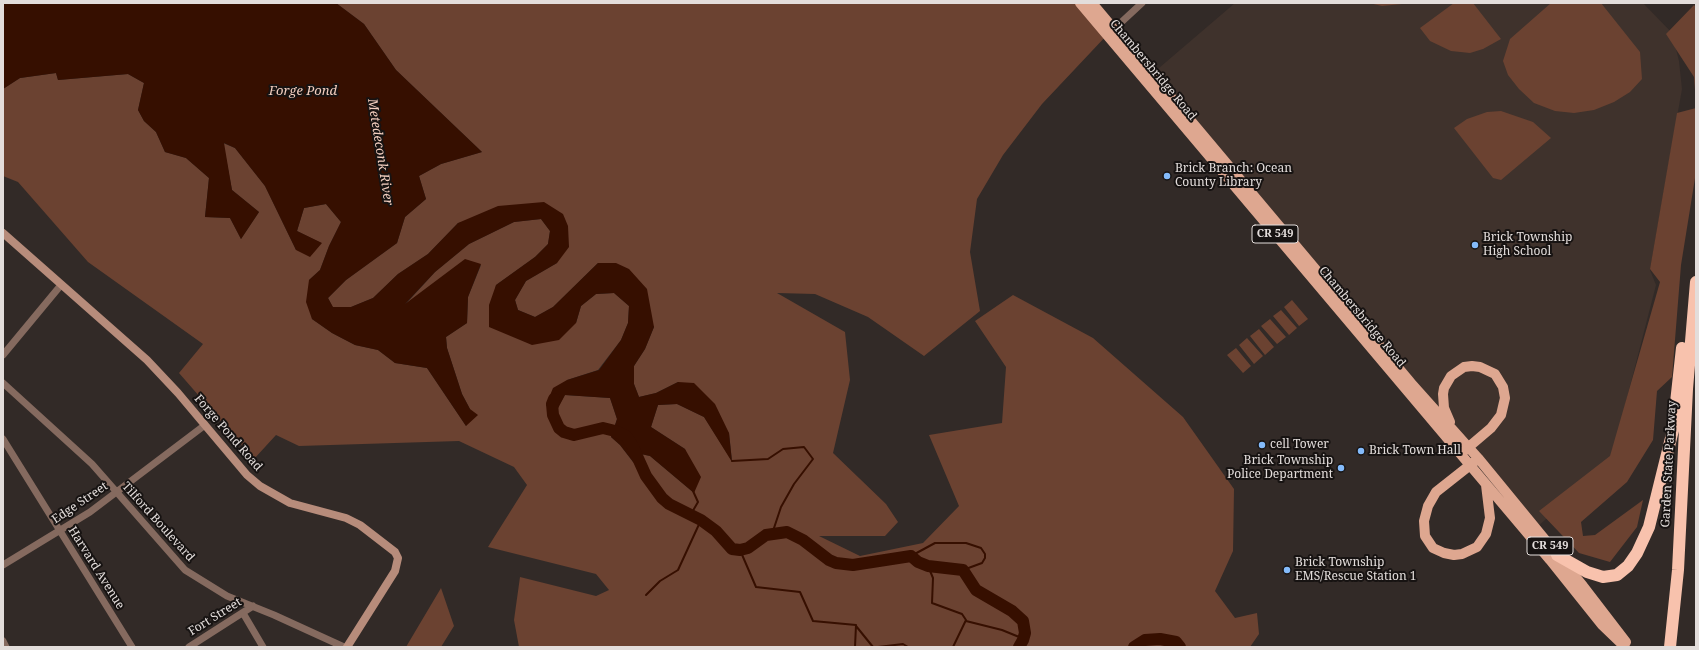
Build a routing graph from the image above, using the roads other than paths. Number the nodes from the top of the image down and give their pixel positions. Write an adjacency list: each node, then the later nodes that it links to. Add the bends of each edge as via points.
1 (1080, 3): 15 (main road, Chambersbridge Road / CR 549)
2 (1092, 3): 4 (main road, Chambersbridge Road / CR 549)
3 (1142, 3): 4 (street)
4 (1114, 29): 12 (main road, Chambersbridge Road / CR 549)
5 (3, 233): 7 (street, Forge Pond Road)
6 (1696, 282): 8 (highway, Garden State Parkway)
7 (61, 285): 9 (street); 11 (street, Forge Pond Road, via 147,360)
8 (1691, 323): 21 (highway, via 1683,338 1672,430 1649,527 1637,553 1628,566 1617,575 1603,577 1587,572); 33 (highway, Garden State Parkway, via 1678,570)
9 (3, 355)
10 (3, 383): 19 (street, Tilford Boulevard, via 92,464)
11 (204, 425): 19 (street, Edge Street); 30 (street, Forge Pond Road, via 247,475 270,493 290,503 353,521 395,552 398,558 394,571)
12 (1456, 433): 14 (main road, Chambersbridge Road / CR 549); 14 (main road, via 1443,402 1447,382 1464,367 1489,370 1495,374 1503,387 1505,398 1501,414 1491,428)
13 (3, 439): 20 (street, Harvard Avenue)
14 (1468, 447): 15 (main road); 16 (main road, Chambersbridge Road / CR 549)
15 (1460, 454): 17 (main road, Chambersbridge Road / CR 549)
16 (1478, 458): 17 (main road); 21 (main road, Chambersbridge Road / CR 549)
17 (1470, 465): 18 (main road, Chambersbridge Road / CR 549); 18 (main road, via 1436,492 1428,506 1424,521 1425,536 1433,548 1454,555 1477,547 1486,534 1490,518)
18 (1486, 485): 31 (main road, Chambersbridge Road / CR 549, via 1602,625)
19 (117, 492): 20 (street, Edge Street); 23 (street, Tilford Boulevard, via 185,570 227,596)
20 (60, 530): 22 (street, Edge Street); 27 (street, Harvard Avenue)
21 (1557, 555): 32 (main road, Chambersbridge Road / CR 549)
22 (3, 565)
23 (253, 606): 24 (street, Fort Street); 30 (street, Tilford Boulevard)
24 (243, 613): 28 (street, Fort Street); 29 (street)
25 (3, 641): 26 (street)
26 (6, 647)
27 (132, 647)
28 (189, 647)
29 (263, 647)
30 (345, 647)
31 (1625, 647)
32 (1629, 647)
33 (1670, 647)

